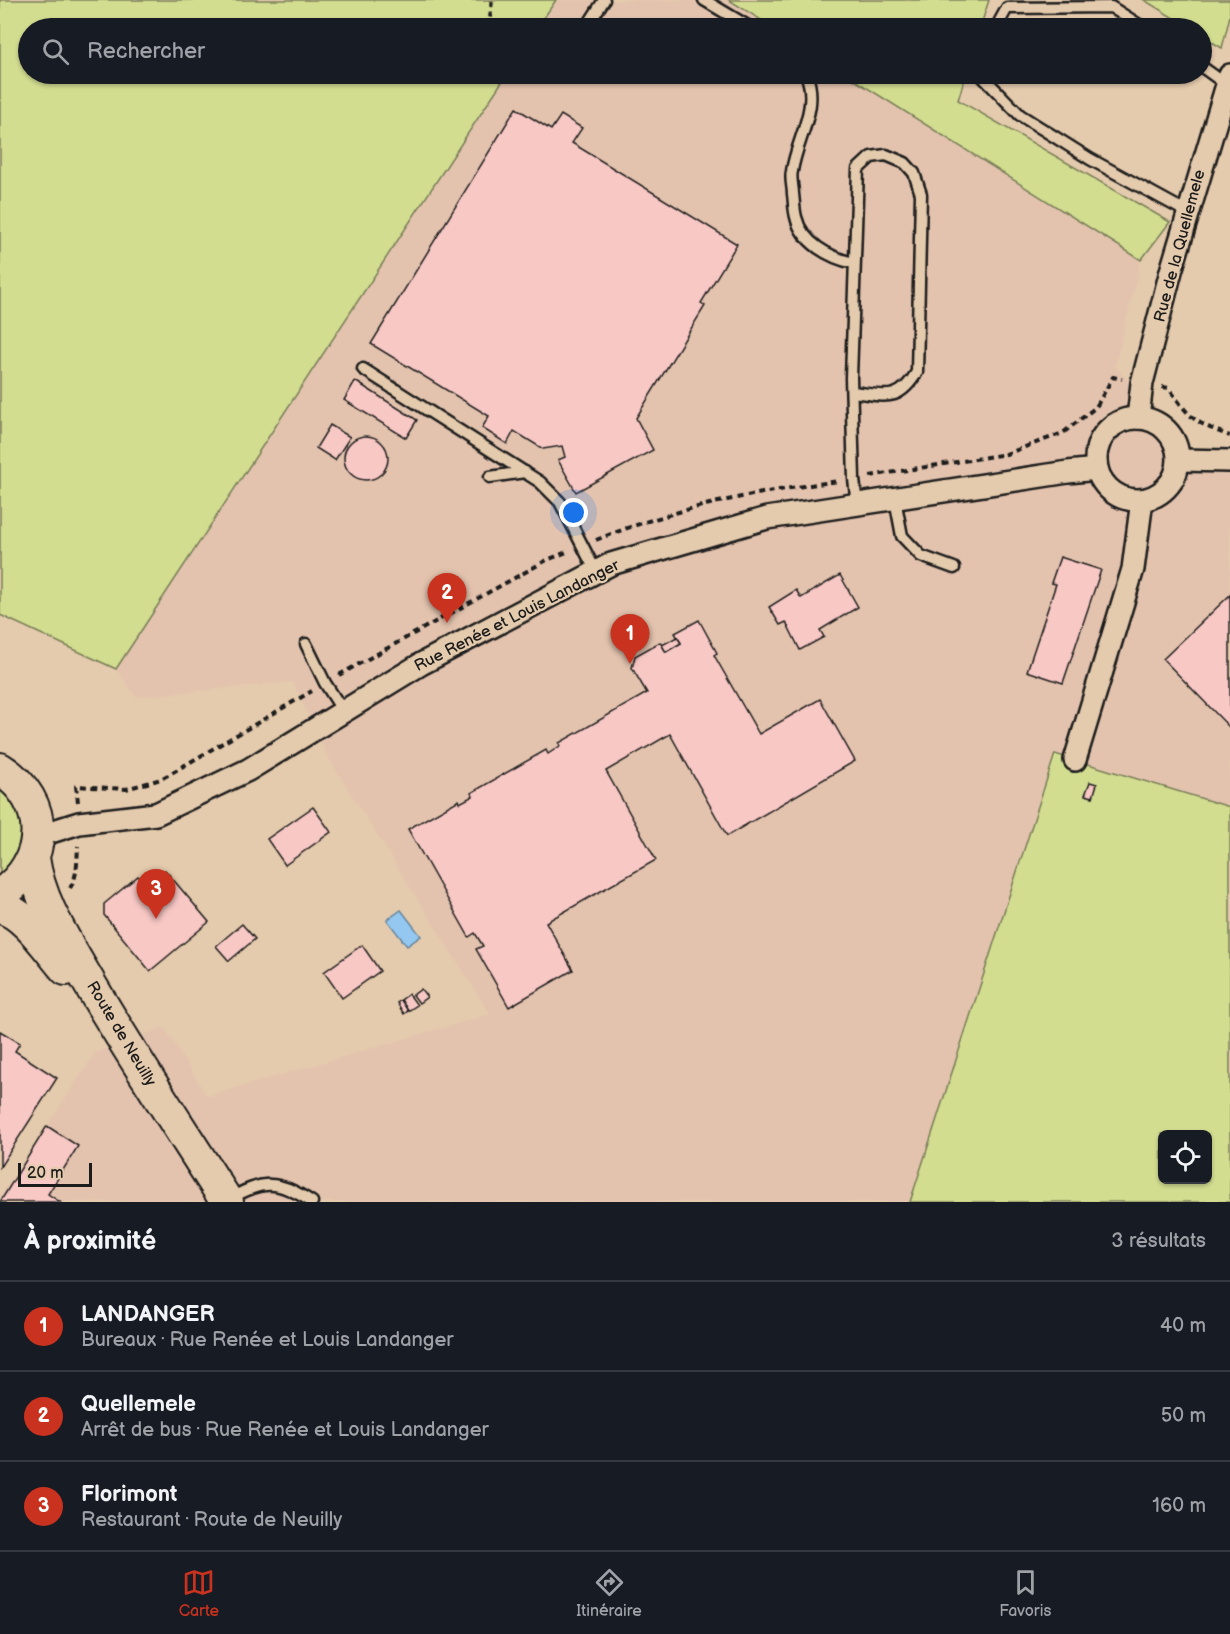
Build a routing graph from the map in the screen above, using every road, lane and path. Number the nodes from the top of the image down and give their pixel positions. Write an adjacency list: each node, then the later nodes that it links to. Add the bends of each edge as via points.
1 (492, 0): 4 (path)
2 (604, 0): 5 (lane)
3 (704, 0): 6 (lane)
4 (490, 18)
5 (592, 18)
6 (734, 18)
7 (1002, 18): 8 (lane, via 1007,8 1111,7)
8 (1128, 18)
9 (1212, 72): 10 (lane)
10 (1228, 80): 13 (street, Rue de la Quellemele)
11 (810, 84): 14 (lane, via 812,104 791,173 796,218 802,231 821,250 835,259)
12 (990, 84): 13 (lane, via 1020,115)
13 (1187, 212): 16 (street, Rue de la Quellemele)
14 (854, 263): 17 (lane); 17 (lane, via 858,169 871,157 885,155 905,163 914,172 921,194 917,372 909,386 894,396)
15 (363, 369): 23 (lane)
16 (1142, 383): 18 (street, Rue de la Quellemele); 19 (path, via 1169,388 1187,414 1201,425); 25 (path, via 1113,377 1096,407 1063,433 1006,454)
17 (852, 392): 25 (lane)
18 (1138, 418): 20 (street, via 1151,420 1171,435); 22 (street, via 1114,425 1105,434 1096,456)
19 (1230, 436)
20 (1179, 460): 21 (street); 27 (street, via 1168,487)
21 (1230, 461)
22 (1097, 469): 26 (street, Rue Renée et Louis Landanger); 27 (street, via 1113,493 1127,500)
23 (525, 472): 24 (lane); 29 (lane, via 560,502)
24 (490, 477)
25 (854, 479): 28 (lane); 29 (path, via 782,488 698,506)
26 (896, 499): 28 (street, Rue Renée et Louis Landanger); 30 (lane, via 902,536 921,556)
27 (1142, 500): 35 (street, via 1133,568)
28 (856, 505): 31 (street, Rue Renée et Louis Landanger, via 768,518 611,564)
29 (584, 545): 31 (lane); 33 (path, via 547,560)
30 (954, 567)
31 (596, 572): 34 (street, Rue Renée et Louis Landanger, via 421,664)
32 (306, 644): 33 (lane)
33 (325, 683): 34 (lane); 37 (path, via 161,779 126,789 76,786)
34 (343, 711): 37 (street, Rue Renée et Louis Landanger, via 248,770 156,814)
35 (1076, 760)
36 (0, 769): 38 (main road, Route de Neuilly, via 27,794 36,814)
37 (79, 823): 38 (street, Rue Renée et Louis Landanger); 39 (path, via 77,866)
38 (36, 847): 40 (main road, via 21,879); 42 (main road, Route de Neuilly, via 36,879 48,911)
39 (66, 894)
40 (0, 895)
41 (0, 907): 42 (main road, via 10,909 28,925)
42 (113, 1025): 43 (main road, Route de Neuilly)
43 (227, 1201): 44 (lane, via 250,1187 273,1184)
44 (312, 1202)

